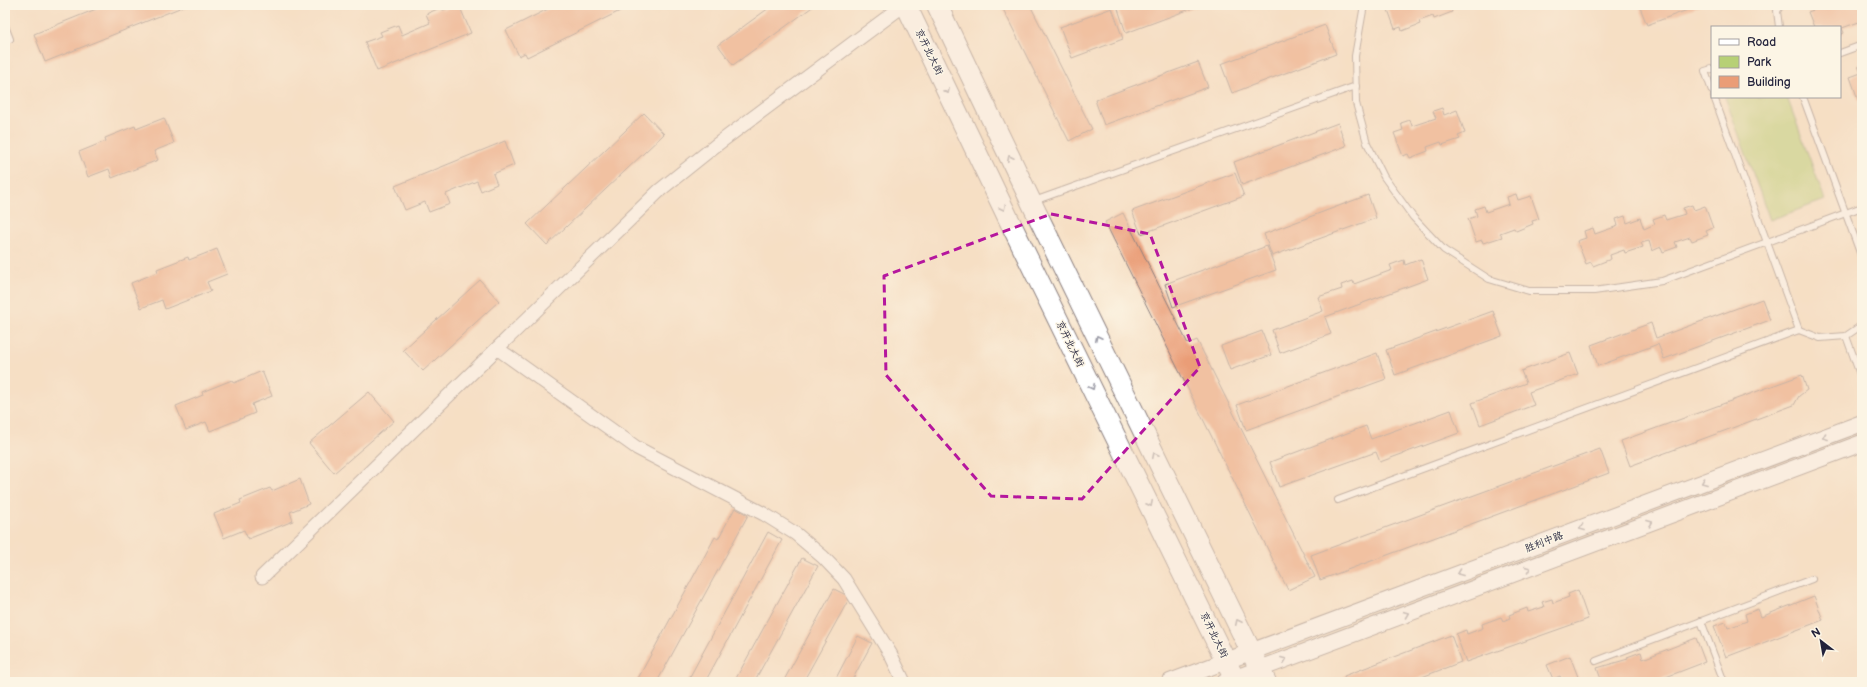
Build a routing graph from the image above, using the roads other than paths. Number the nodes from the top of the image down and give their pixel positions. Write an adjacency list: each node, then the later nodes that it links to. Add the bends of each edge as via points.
1 (905, 5): 23 (street, via 660,190); 33 (main road, 京开北大街, one-way to 33)
2 (937, 5): 15 (main road, one-way to 2)
3 (1364, 5): 11 (lane, via 1355,56)
4 (1782, 5): 6 (lane, via 1777,11)
5 (5, 26): 7 (lane)
6 (1779, 26)
7 (10, 39)
8 (1862, 45): 9 (lane)
9 (1841, 54)
10 (1711, 69): 12 (lane, via 1705,71)
11 (1356, 86): 15 (lane); 18 (lane, via 1356,103 1367,143 1384,177 1413,217 1444,250 1489,279 1529,291 1594,291 1662,281)
12 (1711, 88)
13 (1714, 98): 18 (lane)
14 (1803, 98): 17 (lane)
15 (1031, 202): 32 (main road, one-way to 15)
16 (1862, 207): 17 (lane)
17 (1846, 213): 18 (lane); 19 (lane)
18 (1767, 242): 21 (lane)
19 (1862, 258)
20 (1862, 325): 22 (lane)
21 (1800, 330): 22 (lane, via 1820,338); 27 (lane)
22 (1846, 336): 24 (lane)
23 (498, 349): 28 (street); 34 (street, via 637,448 764,514 796,534 844,579)
24 (1862, 380)
25 (1862, 423): 32 (street, 胜利中路, one-way to 32)
26 (1862, 443): 32 (street, 胜利中路, one-way to 26)
27 (1338, 500)
28 (262, 577)
29 (1812, 579): 30 (lane)
30 (1700, 621): 31 (lane); 36 (lane)
31 (1596, 661)
32 (1260, 668): 33 (street, 胜利中路)
33 (1231, 676): 35 (street, 胜利中路)
34 (904, 682)
35 (1170, 682)
36 (1724, 682)

